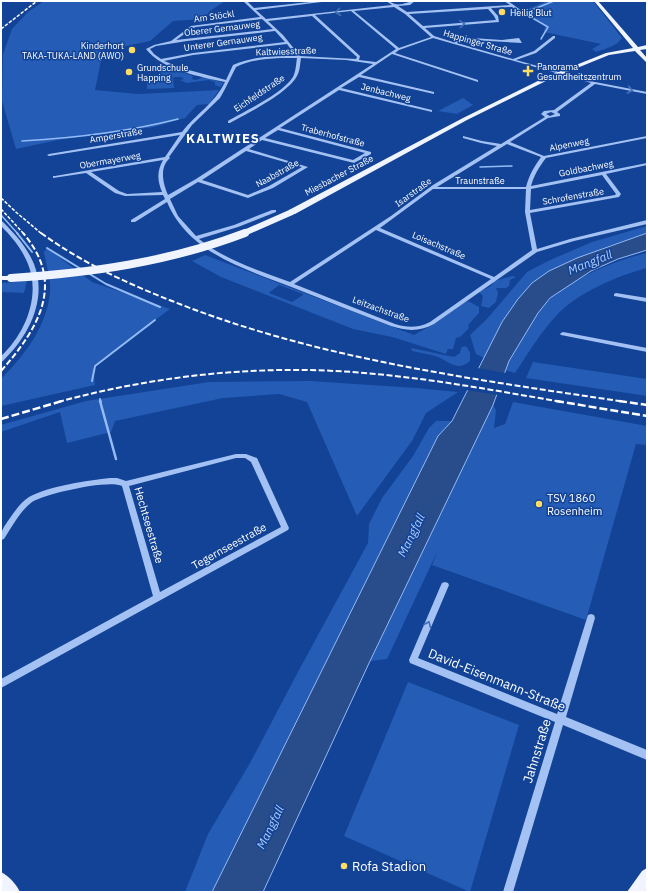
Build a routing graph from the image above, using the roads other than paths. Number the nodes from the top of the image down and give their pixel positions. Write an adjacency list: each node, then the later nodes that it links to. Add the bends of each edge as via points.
1 (245, 1): 11 (street)
2 (328, 1): 11 (street)
3 (388, 1): 8 (street, Happinger Straße)
4 (413, 1): 8 (street, Am Stöckl, via 409,4)
5 (506, 1): 9 (street)
6 (596, 1): 25 (main road, via 626,40)
7 (600, 1): 25 (main road)
8 (394, 5): 12 (street, Am Stöckl); 13 (street, Happinger Straße)
9 (511, 6): 10 (street); 15 (street)
10 (489, 8): 13 (street); 17 (street, one-way to 10, via 498,21)
11 (254, 9): 16 (street)
12 (351, 10): 14 (street, Am Stöckl, one-way to 14); 26 (street)
13 (406, 13): 17 (street, Happinger Straße)
14 (313, 15): 16 (street, Am Stöckl); 32 (street, via 351,48 359,57)
15 (524, 16)
16 (264, 19): 18 (street); 22 (street, Am Stöckl, via 192,27)
17 (422, 27): 19 (street, Happinger Straße)
18 (274, 30): 22 (street, Oberer Gernauweg); 24 (street)
19 (433, 37): 23 (street, Happinger Straße); 26 (street, Traberhofstraße)
20 (554, 37): 33 (street, via 535,52)
21 (502, 41): 23 (street, via 472,39)
22 (173, 42): 31 (street, Oberer Gernauweg, via 148,49 151,54)
23 (453, 42): 33 (street, Happinger Straße)
24 (287, 43): 30 (street); 31 (street, Unterer Gernauweg)
25 (641, 44): 27 (main road, Miesbacher Straße); 29 (main road); 36 (main road, Miesbacher Straße, via 615,48 591,56)
26 (398, 49): 28 (street, Traberhofstraße)
27 (622, 51): 29 (main road); 36 (main road, Miesbacher Straße)
28 (392, 53): 35 (street, Traberhofstraße); 40 (street)
29 (644, 54): 34 (main road)
30 (299, 57): 32 (street, Kaltwiesstraße); 41 (street, Kaltwiesstraße, via 257,59 237,64); 47 (street, Eichfeldstraße, via 297,72 290,83)
31 (162, 60): 41 (street, via 187,71)
32 (357, 60): 35 (street, Kaltwiesstraße)
33 (512, 60): 36 (street, Happinger Straße)
34 (647, 61)
35 (376, 63): 37 (street, Traberhofstraße)
36 (558, 73): 38 (main road, Miesbacher Straße); 39 (street, Happinger Straße)
37 (357, 75): 43 (street, Traberhofstraße); 44 (street)
38 (548, 78): 39 (street, Happinger Straße); 75 (main road, Miesbacher Straße, bridge, via 246,234 168,258 119,267 64,275)
39 (575, 78): 42 (street, Happinger Straße)
40 (477, 80)
41 (227, 81): 49 (street, Kaltwiesstraße, via 215,102)
42 (594, 83): 45 (street, Happinger Straße, one-way to 45); 53 (street, Isarstraße, via 554,112 558,113 558,116 547,117)
43 (337, 88): 46 (street, Jenbachweg); 48 (street, Traberhofstraße)
44 (433, 93)
45 (647, 93)
46 (431, 111)
47 (229, 122)
48 (276, 128): 52 (street, Traberhofstraße); 52 (street, Traberhofstraße, via 369,153 354,162)
49 (185, 133): 55 (street, Amperstraße); 57 (street, Kaltwiesstraße)
50 (465, 137): 53 (street, via 481,142)
51 (647, 137): 56 (street, Alpenweg)
52 (261, 138): 54 (street, Traberhofstraße)
53 (504, 143): 56 (street); 63 (street, Isarstraße)
54 (244, 149): 62 (street, Traberhofstraße); 62 (street, Naabstraße, via 306,167 248,197)
55 (49, 155)
56 (544, 157): 64 (street, Alpenweg, via 537,165)
57 (168, 158): 59 (street, Obermayerweg); 65 (street, Kaltwiesstraße, via 160,172)
58 (647, 164): 60 (street, Goldbachweg)
59 (87, 172): 61 (street, Obermayerweg); 65 (street, via 117,192 127,195)
60 (603, 173): 64 (street, Goldbachweg); 68 (street, Schrofenstraße, via 619,194 617,196)
61 (55, 177)
62 (198, 180): 66 (street, Traberhofstraße)
63 (432, 188): 64 (street, Traunstraße); 72 (street, Isarstraße)
64 (528, 188): 68 (street, Alpenweg)
65 (164, 193): 66 (street, Kaltwiesstraße)
66 (167, 199): 69 (street, Traberhofstraße); 73 (street, Leitzachstraße, via 180,222)
67 (274, 211): 73 (street)
68 (528, 212): 74 (street, Alpenweg)
69 (133, 221)
70 (1, 222): 82 (street, via 26,253 34,272 35,286 35,305 27,325 16,344)
71 (647, 222): 74 (street, Leitzachstraße)
72 (375, 228): 76 (street, Loisachstraße); 77 (street, Isarstraße)
73 (195, 238): 77 (street, Leitzachstraße, via 228,260)
74 (535, 251): 76 (street, Leitzachstraße)
75 (1, 278)
76 (495, 279): 77 (street, Leitzachstraße, via 432,323 412,330 392,325)
77 (291, 284)
78 (616, 295): 79 (street)
79 (647, 300)
80 (562, 334): 81 (street)
81 (647, 350)
82 (1, 360)
83 (125, 484): 84 (street, Hechtseestraße, via 107,481 35,498 23,506); 86 (street, Hechtseestraße); 86 (street, Tegernseestraße, via 236,456 246,456 254,460 285,528)
84 (1, 537)
85 (445, 585): 89 (street, David-Eisenmann-Straße, one-way to 85, via 413,660)
86 (158, 598): 88 (street, Tegernseestraße)
87 (592, 618): 89 (street, Jahnstraße)
88 (1, 684)
89 (561, 720): 90 (street, David-Eisenmann-Straße); 94 (street, Jahnstraße)
90 (647, 755)
91 (647, 876): 95 (main road)
92 (1, 880): 93 (main road)
93 (12, 892)
94 (508, 892)
95 (635, 892)

